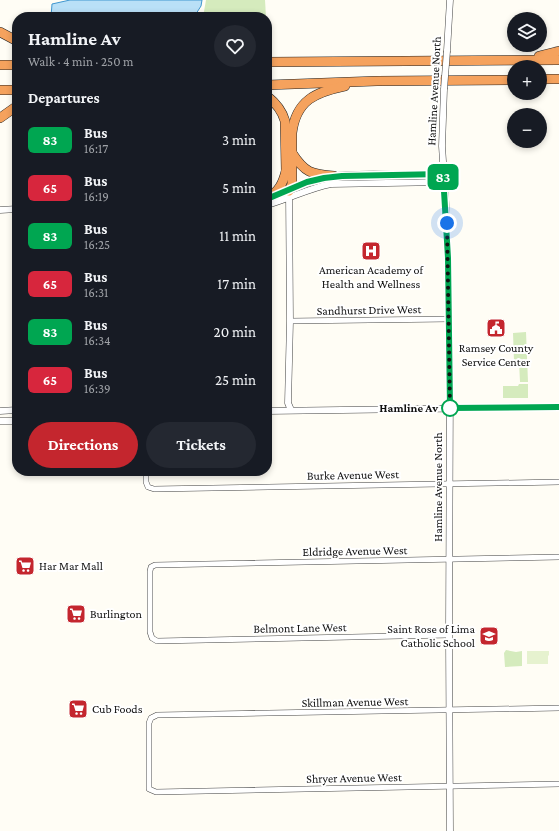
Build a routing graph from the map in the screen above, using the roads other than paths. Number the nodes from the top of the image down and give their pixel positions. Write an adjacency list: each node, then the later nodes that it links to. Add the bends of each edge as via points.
1 (450, 0): 22 (street, Hamline Avenue North, bridge, via 444,89)
2 (0, 32): 3 (highway)
3 (12, 38)
4 (559, 51): 5 (highway)
5 (506, 60): 6 (highway); 7 (highway)
6 (559, 60)
7 (272, 62)
8 (0, 65): 9 (highway)
9 (12, 65)
10 (559, 79): 12 (highway)
11 (507, 80): 13 (highway)
12 (547, 80)
13 (377, 81): 14 (highway); 20 (highway, via 336,88 308,100 298,111 293,124)
14 (272, 85)
15 (0, 90): 16 (highway)
16 (12, 90)
17 (272, 101): 21 (highway, via 278,106 285,121)
18 (12, 110): 19 (highway)
19 (0, 118)
20 (292, 153): 23 (highway, via 310,172); 26 (highway, via 292,184)
21 (286, 171): 25 (highway, via 282,184); 26 (highway)
22 (443, 174): 23 (street); 24 (street, Hamline Avenue North)
23 (334, 176): 26 (street, via 316,180)
24 (444, 182): 26 (street, via 331,184); 31 (street, Hamline Avenue North)
25 (272, 195)
26 (289, 195): 27 (street); 28 (street); 32 (street)
27 (272, 198)
28 (272, 203)
29 (12, 209): 30 (street)
30 (0, 210)
31 (449, 319): 32 (street, Sandhurst Drive West); 34 (street, Hamline Avenue North)
32 (290, 321): 36 (street, via 288,403)
33 (559, 407): 34 (street)
34 (450, 408): 36 (street); 43 (street, Hamline Avenue North)
35 (12, 410): 37 (street)
36 (291, 410): 38 (street)
37 (0, 411)
38 (272, 411)
39 (12, 421): 40 (street)
40 (0, 422)
41 (146, 476): 43 (street, Burke Avenue West, via 148,487 154,488)
42 (559, 482): 43 (street, Burke Avenue West)
43 (449, 484): 45 (street, Hamline Avenue North)
44 (559, 557): 45 (street, Eldridge Avenue West)
45 (449, 559): 46 (street, Hamline Avenue North); 47 (street, Eldridge Avenue West, via 154,565 150,571)
46 (449, 635): 47 (street, Belmont Lane West, via 157,641); 49 (street, Hamline Avenue North)
47 (152, 638)
48 (559, 708): 49 (street, Skillman Avenue West)
49 (450, 710): 51 (street, Hamline Avenue North); 52 (street, Skillman Avenue West, via 157,715 151,718 149,723)
50 (559, 784): 51 (street, Shryer Avenue West)
51 (450, 786): 52 (street, Shryer Avenue West, via 156,792); 53 (street, Hamline Avenue North)
52 (151, 790)
53 (450, 831)

